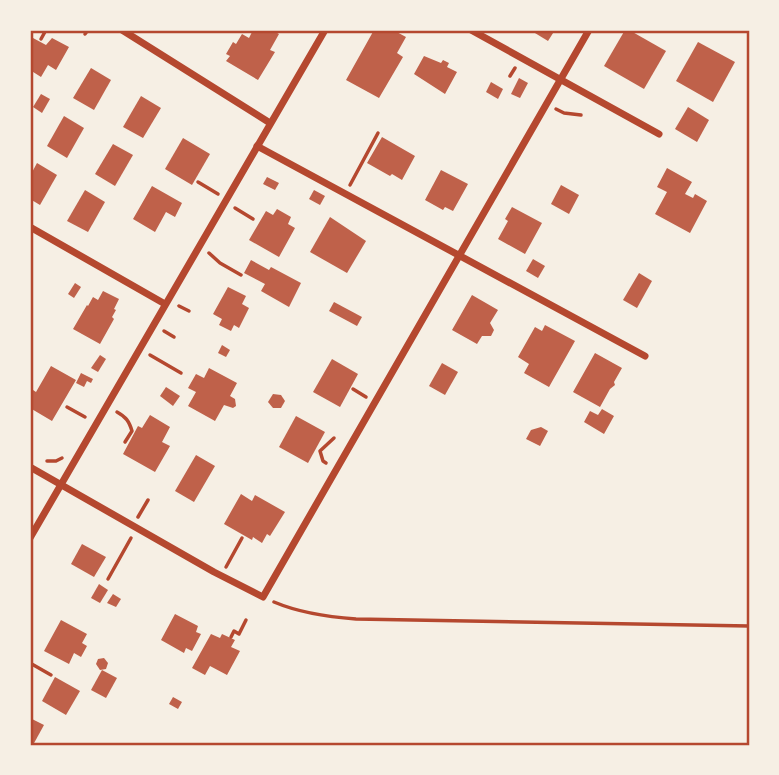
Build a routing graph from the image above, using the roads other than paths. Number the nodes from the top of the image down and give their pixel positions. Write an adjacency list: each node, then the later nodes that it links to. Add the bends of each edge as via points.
1 (122, 30): 6 (street)
2 (325, 30): 6 (street)
3 (471, 30): 5 (street)
4 (589, 30): 5 (street)
5 (559, 78): 7 (street); 10 (street)
6 (270, 123): 8 (street)
7 (659, 134)
8 (257, 146): 10 (street); 11 (street)
9 (30, 227): 11 (street)
10 (459, 256): 12 (street); 14 (street, via 263,597)
11 (165, 304): 14 (street)
12 (645, 356)
13 (33, 469): 14 (street)
14 (61, 484): 15 (street)
15 (30, 538)

